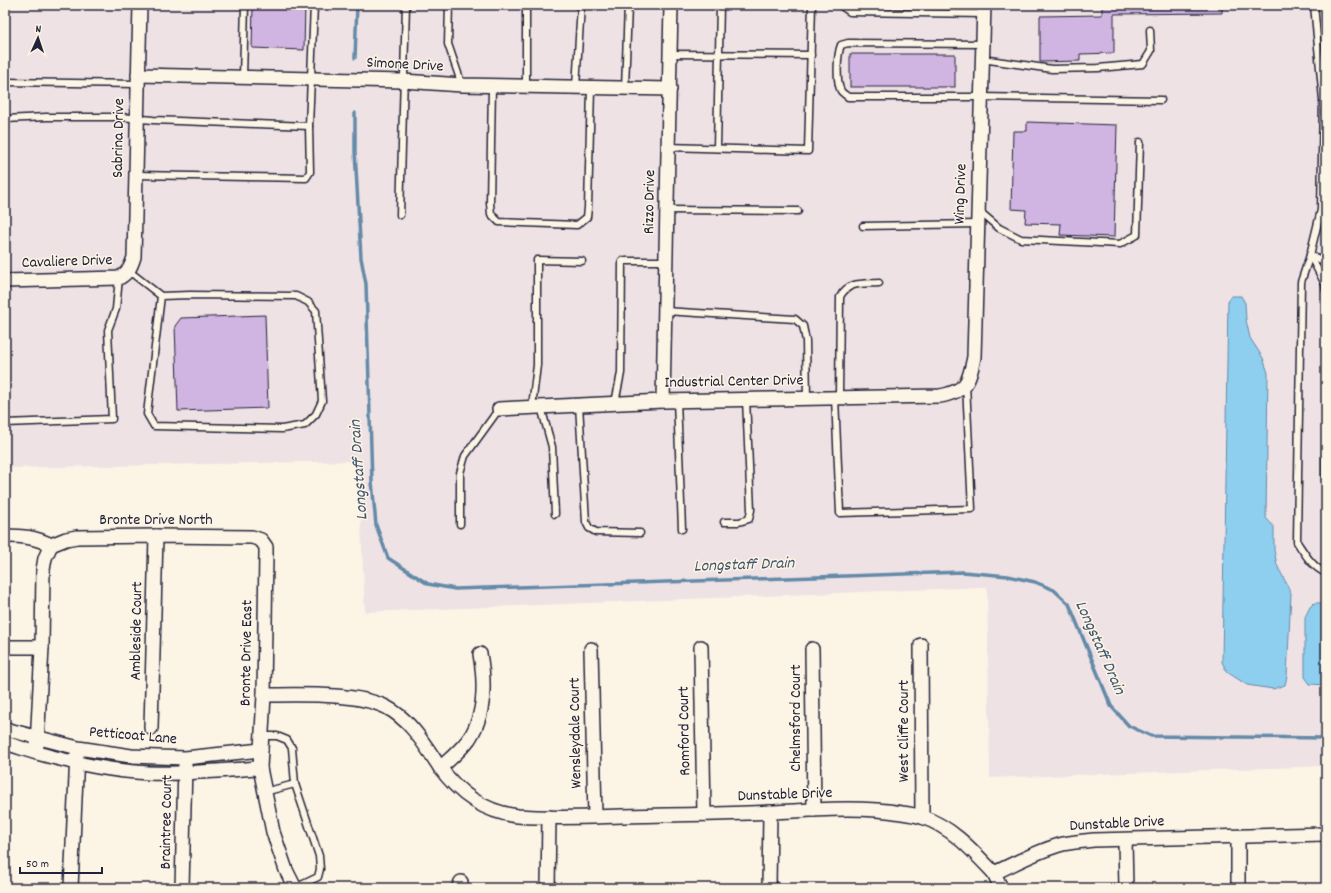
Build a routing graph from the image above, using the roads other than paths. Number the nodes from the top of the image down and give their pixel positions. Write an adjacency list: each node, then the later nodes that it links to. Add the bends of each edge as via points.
1 (140, 5): 23 (street, Sabrina Drive)
2 (245, 5): 21 (lane)
3 (314, 5): 22 (lane)
4 (406, 5): 24 (lane)
5 (449, 5): 26 (lane, via 448,44)
6 (526, 5): 28 (lane)
7 (581, 5): 29 (lane)
8 (628, 5): 31 (lane)
9 (671, 5): 17 (street, Rizzo Drive)
10 (720, 5): 18 (lane)
11 (812, 5): 19 (lane)
12 (840, 5): 14 (lane, via 850,12)
13 (1314, 5): 48 (lane, via 1323,100 1322,195)
14 (984, 9): 16 (street, Wing Drive)
15 (1150, 30): 20 (lane, via 1151,51 1142,64 1052,69)
16 (983, 44): 20 (street, Wing Drive); 33 (lane, via 848,43 841,46 838,51 838,80 841,91 848,97)
17 (670, 54): 18 (lane); 32 (street, Rizzo Drive)
18 (719, 54): 19 (lane); 40 (lane)
19 (811, 55): 40 (lane, via 808,151)
20 (982, 59): 33 (street, Wing Drive)
21 (243, 77): 22 (street, Simone Drive); 23 (street, Simone Drive)
22 (312, 79): 24 (street, Simone Drive); 37 (lane)
23 (138, 80): 25 (lane); 36 (street, Sabrina Drive)
24 (403, 81): 26 (street, Simone Drive); 45 (lane)
25 (5, 82)
26 (462, 85): 27 (street, Simone Drive)
27 (492, 86): 28 (street, Simone Drive); 30 (lane, via 491,214 499,222 577,224 586,217 588,208)
28 (526, 86): 29 (street, Simone Drive)
29 (576, 87): 30 (street, Simone Drive)
30 (591, 88): 31 (street, Simone Drive)
31 (625, 89): 32 (street, Simone Drive)
32 (670, 89): 39 (street, Rizzo Drive)
33 (981, 97): 34 (lane); 43 (street, Wing Drive)
34 (1161, 100)
35 (5, 119): 36 (lane)
36 (137, 119): 37 (lane); 41 (street, Sabrina Drive)
37 (309, 126): 41 (lane, via 310,172 306,178)
38 (1140, 142): 43 (lane, via 1137,235 1120,244 1021,239 999,228)
39 (668, 147): 40 (lane); 42 (street, Rizzo Drive)
40 (717, 148)
41 (135, 175): 52 (street, Sabrina Drive, via 134,257)
42 (667, 210): 44 (lane); 50 (street, Rizzo Drive)
43 (978, 210): 46 (street, Wing Drive)
44 (798, 211)
45 (400, 215)
46 (978, 224): 47 (lane); 58 (street, Wing Drive, via 974,357)
47 (863, 226)
48 (1310, 256): 51 (lane); 55 (lane); 80 (lane, via 1301,282 1297,542 1308,559)
49 (582, 261): 66 (lane, via 537,260)
50 (666, 261): 57 (street, Rizzo Drive); 64 (lane, via 622,260 621,373)
51 (1326, 262)
52 (124, 274): 53 (street, Cavaliere Drive); 56 (lane); 68 (lane, via 108,330 112,419)
53 (5, 281)
54 (879, 283): 59 (lane, via 848,286 840,297)
55 (1326, 290)
56 (160, 296): 56 (lane, via 296,296 308,302 317,316 322,401 316,414 305,425 282,429 154,426 147,414)
57 (665, 311): 60 (lane, via 795,318 803,326 806,341); 63 (street, Rizzo Drive)
58 (966, 384): 59 (street, Industrial Center Drive, via 952,394 940,396); 59 (lane, via 972,509 840,513)
59 (837, 397): 60 (street, Industrial Center Drive)
60 (807, 398): 61 (street, Industrial Center Drive)
61 (746, 399): 62 (street, Industrial Center Drive); 72 (lane, via 751,510 749,519)
62 (677, 400): 63 (street, Industrial Center Drive); 74 (lane)
63 (663, 401): 64 (street, Industrial Center Drive)
64 (615, 403): 65 (street, Industrial Center Drive)
65 (579, 405): 66 (street, Industrial Center Drive); 75 (lane, via 586,522 589,528 596,532)
66 (536, 407): 67 (street, Industrial Center Drive); 71 (lane, via 552,447)
67 (499, 408): 73 (lane, via 465,456 460,473)
68 (5, 423)
69 (1326, 449): 70 (lane)
70 (1326, 480)
71 (555, 514)
72 (724, 522)
73 (460, 524)
74 (682, 529)
75 (640, 532)
76 (5, 536): 79 (street, via 32,537)
77 (156, 536): 78 (street, Bronte Drive North, via 252,537); 79 (street, Bronte Drive North, via 77,537); 90 (street, Ambleside Court)
78 (262, 540): 88 (street, Bronte Drive East, via 266,548)
79 (51, 545): 83 (street, via 43,570)
80 (1326, 573)
81 (921, 645): 109 (street, West Cliffe Court)
82 (5, 647): 83 (street)
83 (42, 647): 92 (street)
84 (701, 647): 106 (street, Romford Court)
85 (591, 649): 107 (street, Wensleydale Court)
86 (812, 650): 104 (street, Chelmsford Court)
87 (480, 654): 100 (street, via 484,681 482,707 477,724 462,748)
88 (264, 695): 91 (street, Bronte Drive East); 100 (street, Dunstable Drive, via 341,696 387,707 414,729)
89 (5, 728): 92 (street, Petticoat Lane)
90 (151, 728)
91 (261, 736): 95 (street, Bronte Drive East); 102 (lane, via 277,736 287,740 292,748)
92 (37, 737): 94 (street, Petticoat Lane); 96 (street)
93 (5, 743): 96 (street, Petticoat Lane)
94 (78, 748): 97 (street, Petticoat Lane, via 132,756); 98 (street)
95 (261, 750): 97 (street, Petticoat Lane); 99 (street, Bronte Drive East)
96 (36, 753): 98 (street, Petticoat Lane)
97 (186, 758): 101 (street, Braintree Court)
98 (77, 763): 101 (street, Petticoat Lane, via 147,772); 114 (street)
99 (260, 768): 101 (street, Petticoat Lane); 103 (street, Bronte Drive East)
100 (440, 768): 108 (street, Dunstable Drive, via 466,795 490,809 518,816)
101 (185, 773): 115 (street, Braintree Court)
102 (295, 784): 103 (lane); 116 (lane, via 319,856 320,868 318,877)
103 (264, 792): 116 (street, Bronte Drive East, via 277,847)
104 (814, 810): 105 (street, Dunstable Drive); 109 (street, Dunstable Drive, via 862,810)
105 (770, 812): 106 (street, Dunstable Drive); 118 (street)
106 (704, 814): 107 (street, Dunstable Drive)
107 (595, 816): 108 (street, Dunstable Drive)
108 (549, 817): 117 (street)
109 (922, 817): 113 (street, Dunstable Drive, via 958,837)
110 (1326, 834): 111 (street, Dunstable Drive)
111 (1238, 837): 112 (street, Dunstable Drive); 121 (street)
112 (1126, 840): 113 (street, Dunstable Drive, via 1062,844); 120 (street)
113 (994, 873): 119 (street)
114 (71, 888)
115 (182, 888)
116 (295, 888)
117 (548, 888)
118 (769, 888)
119 (1001, 888)
120 (1126, 888)
121 (1238, 888)

